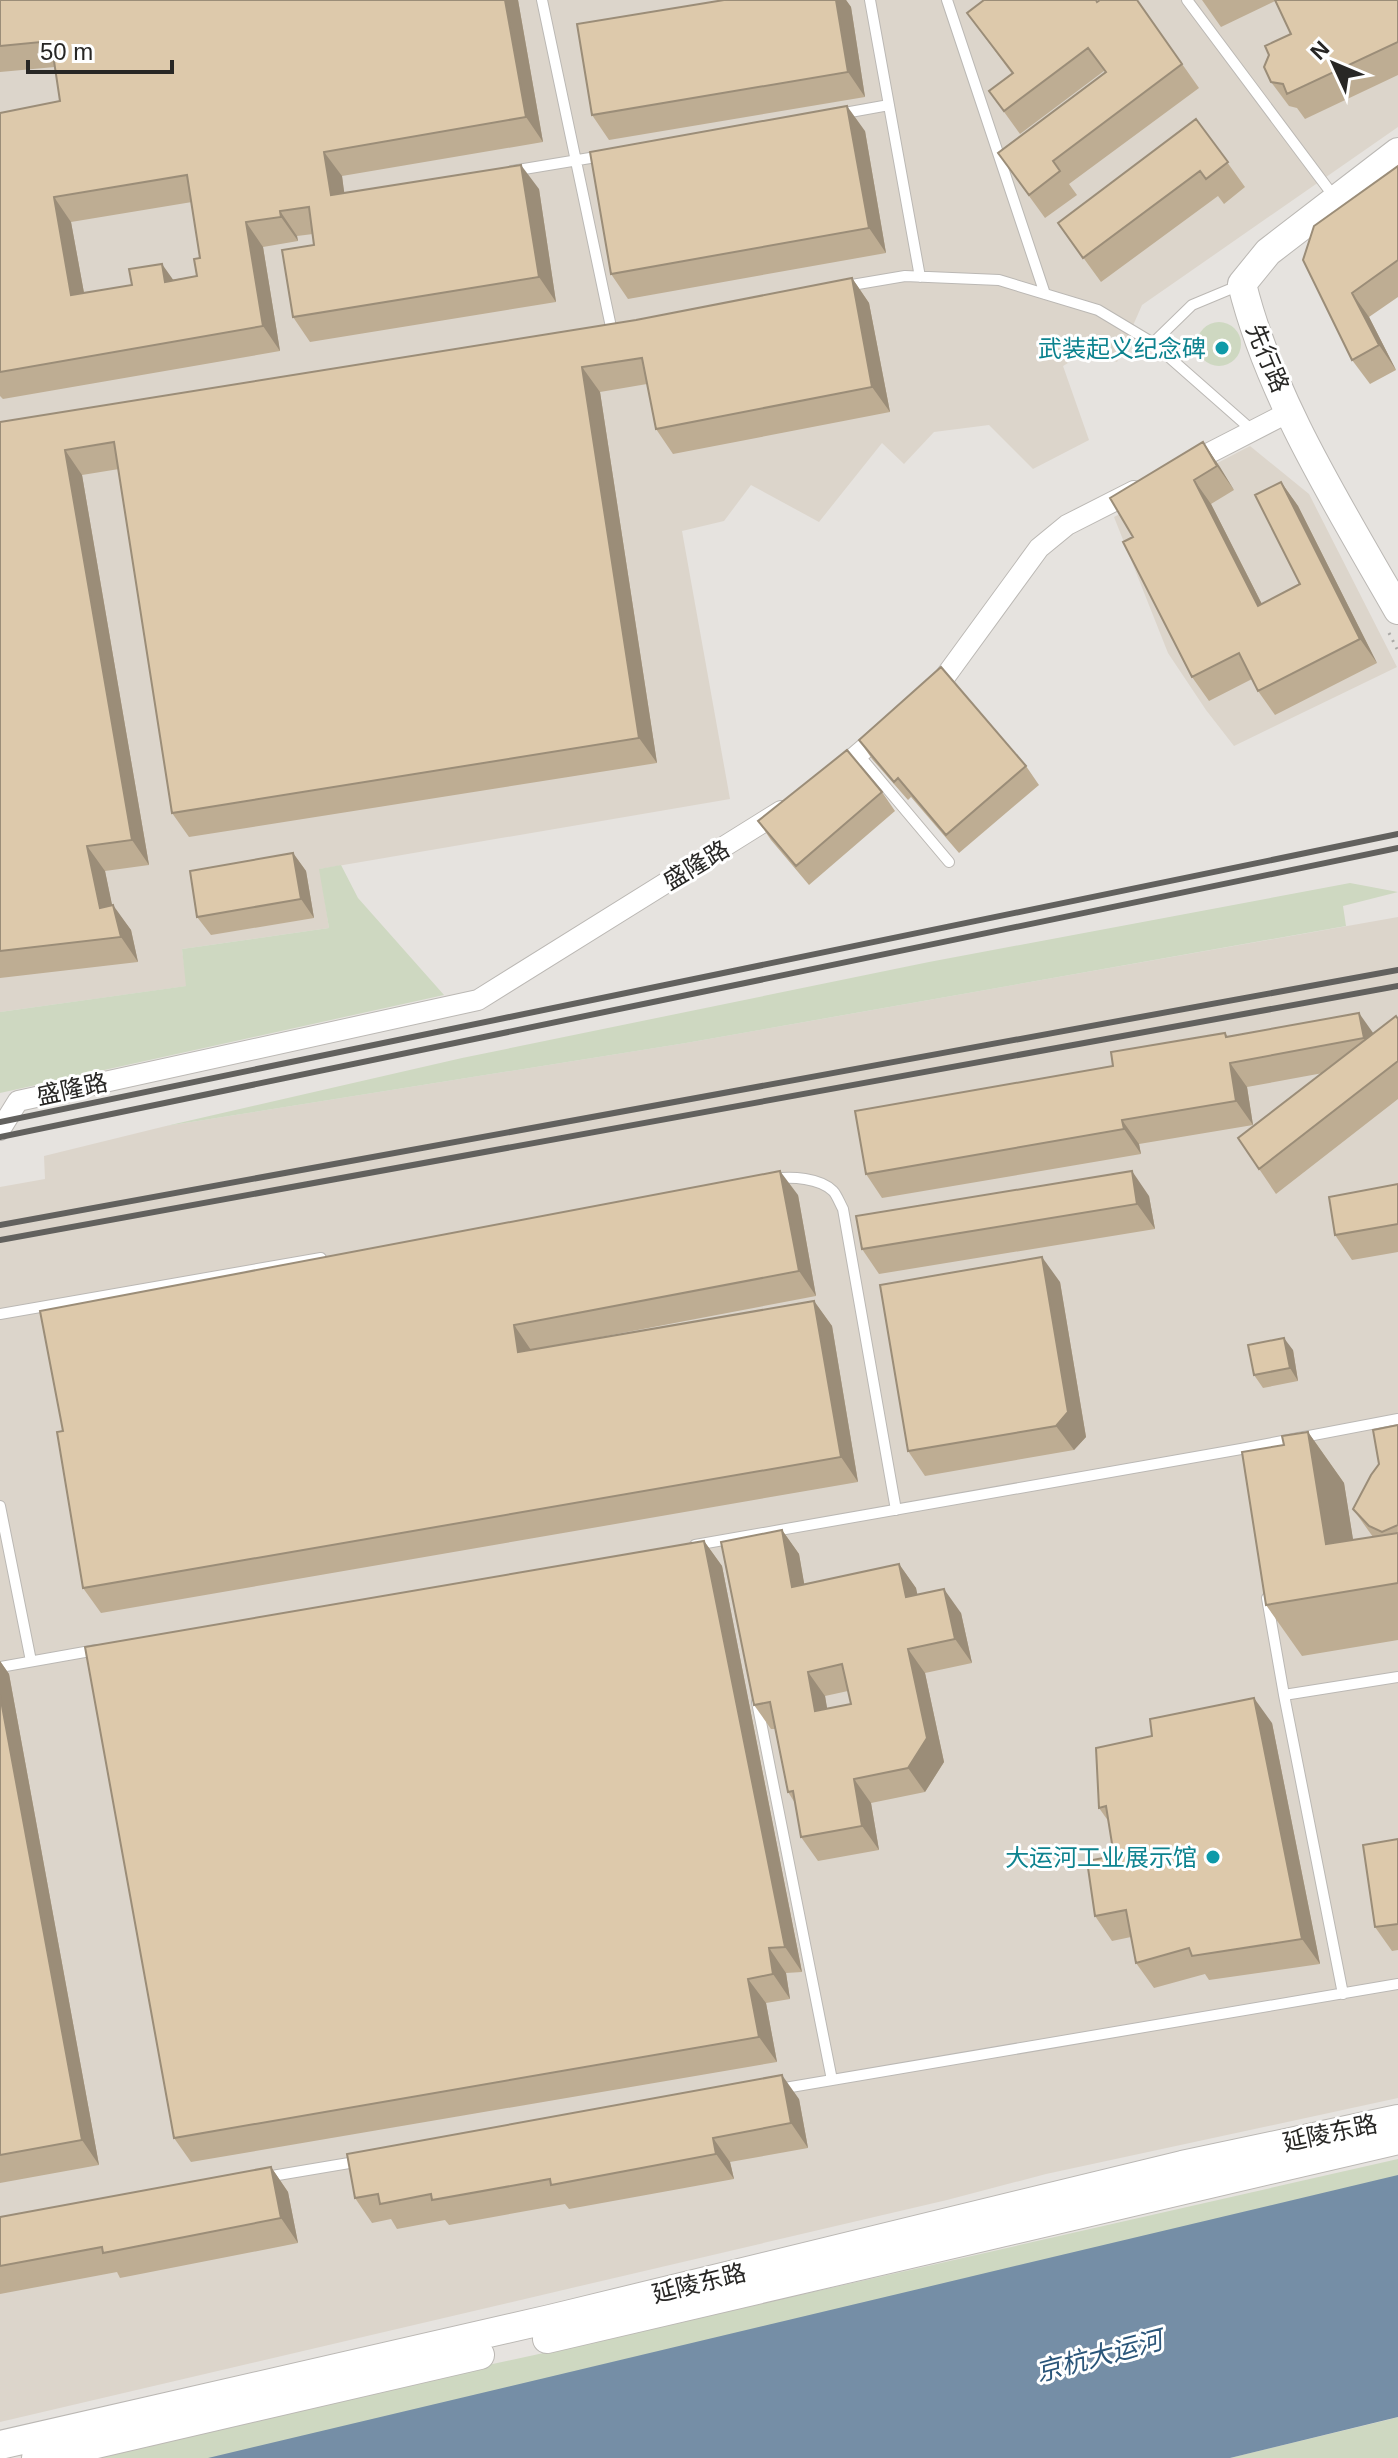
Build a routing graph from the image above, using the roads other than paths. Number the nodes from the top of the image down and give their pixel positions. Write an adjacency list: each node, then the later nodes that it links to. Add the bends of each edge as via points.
1 (542, 0): 9 (lane)
2 (870, 0): 5 (lane)
3 (947, 0): 15 (lane)
4 (1187, 0): 11 (lane)
5 (889, 105): 6 (lane); 12 (lane)
6 (827, 116)
7 (1398, 152): 11 (main road)
8 (609, 154): 9 (lane)
9 (578, 160): 10 (lane); 17 (lane)
10 (506, 172)
11 (1336, 200): 13 (main road, via 1268,252)
12 (920, 277): 14 (lane); 15 (lane, via 999,280)
13 (1242, 284): 19 (lane, via 1192,305); 20 (main road, 先行路, via 1253,328)
14 (828, 290)
15 (1045, 294): 19 (lane, via 1098,310)
16 (626, 325): 17 (lane)
17 (611, 327): 18 (lane)
18 (595, 330)
19 (1153, 343): 21 (lane)
20 (1291, 411): 21 (street); 22 (main road, 先行路)
21 (1253, 431): 23 (street, via 1067,525 1039,548 942,681)
22 (1398, 610)
23 (858, 754): 24 (street); 26 (lane)
24 (821, 784)
25 (795, 802): 27 (street, 盛隆路, via 478,1000 18,1101)
26 (949, 862)
27 (0, 1130)
28 (769, 1180): 35 (lane, via 810,1180 833,1191 843,1209)
29 (330, 1257): 30 (lane)
30 (0, 1314)
31 (1398, 1419): 32 (lane)
32 (1241, 1449): 33 (lane); 35 (lane)
33 (1244, 1464)
34 (0, 1506): 41 (lane)
35 (896, 1510): 36 (lane)
36 (725, 1540): 37 (lane); 38 (lane)
37 (679, 1548)
38 (727, 1553)
39 (1265, 1587): 44 (lane)
40 (108, 1648): 41 (lane)
41 (31, 1661): 42 (lane)
42 (0, 1667)
43 (1398, 1677): 44 (lane)
44 (1284, 1695): 47 (lane)
45 (756, 1696): 48 (lane)
46 (1398, 1984): 47 (lane)
47 (1343, 1994): 48 (lane)
48 (832, 2080): 49 (lane)
49 (769, 2091)
50 (1398, 2119): 54 (main road, 延陵东路, via 1182,2165)
51 (1398, 2140): 55 (main road, 延陵东路)
52 (377, 2158): 53 (lane)
53 (251, 2180)
54 (0, 2445)
55 (36, 2458)

